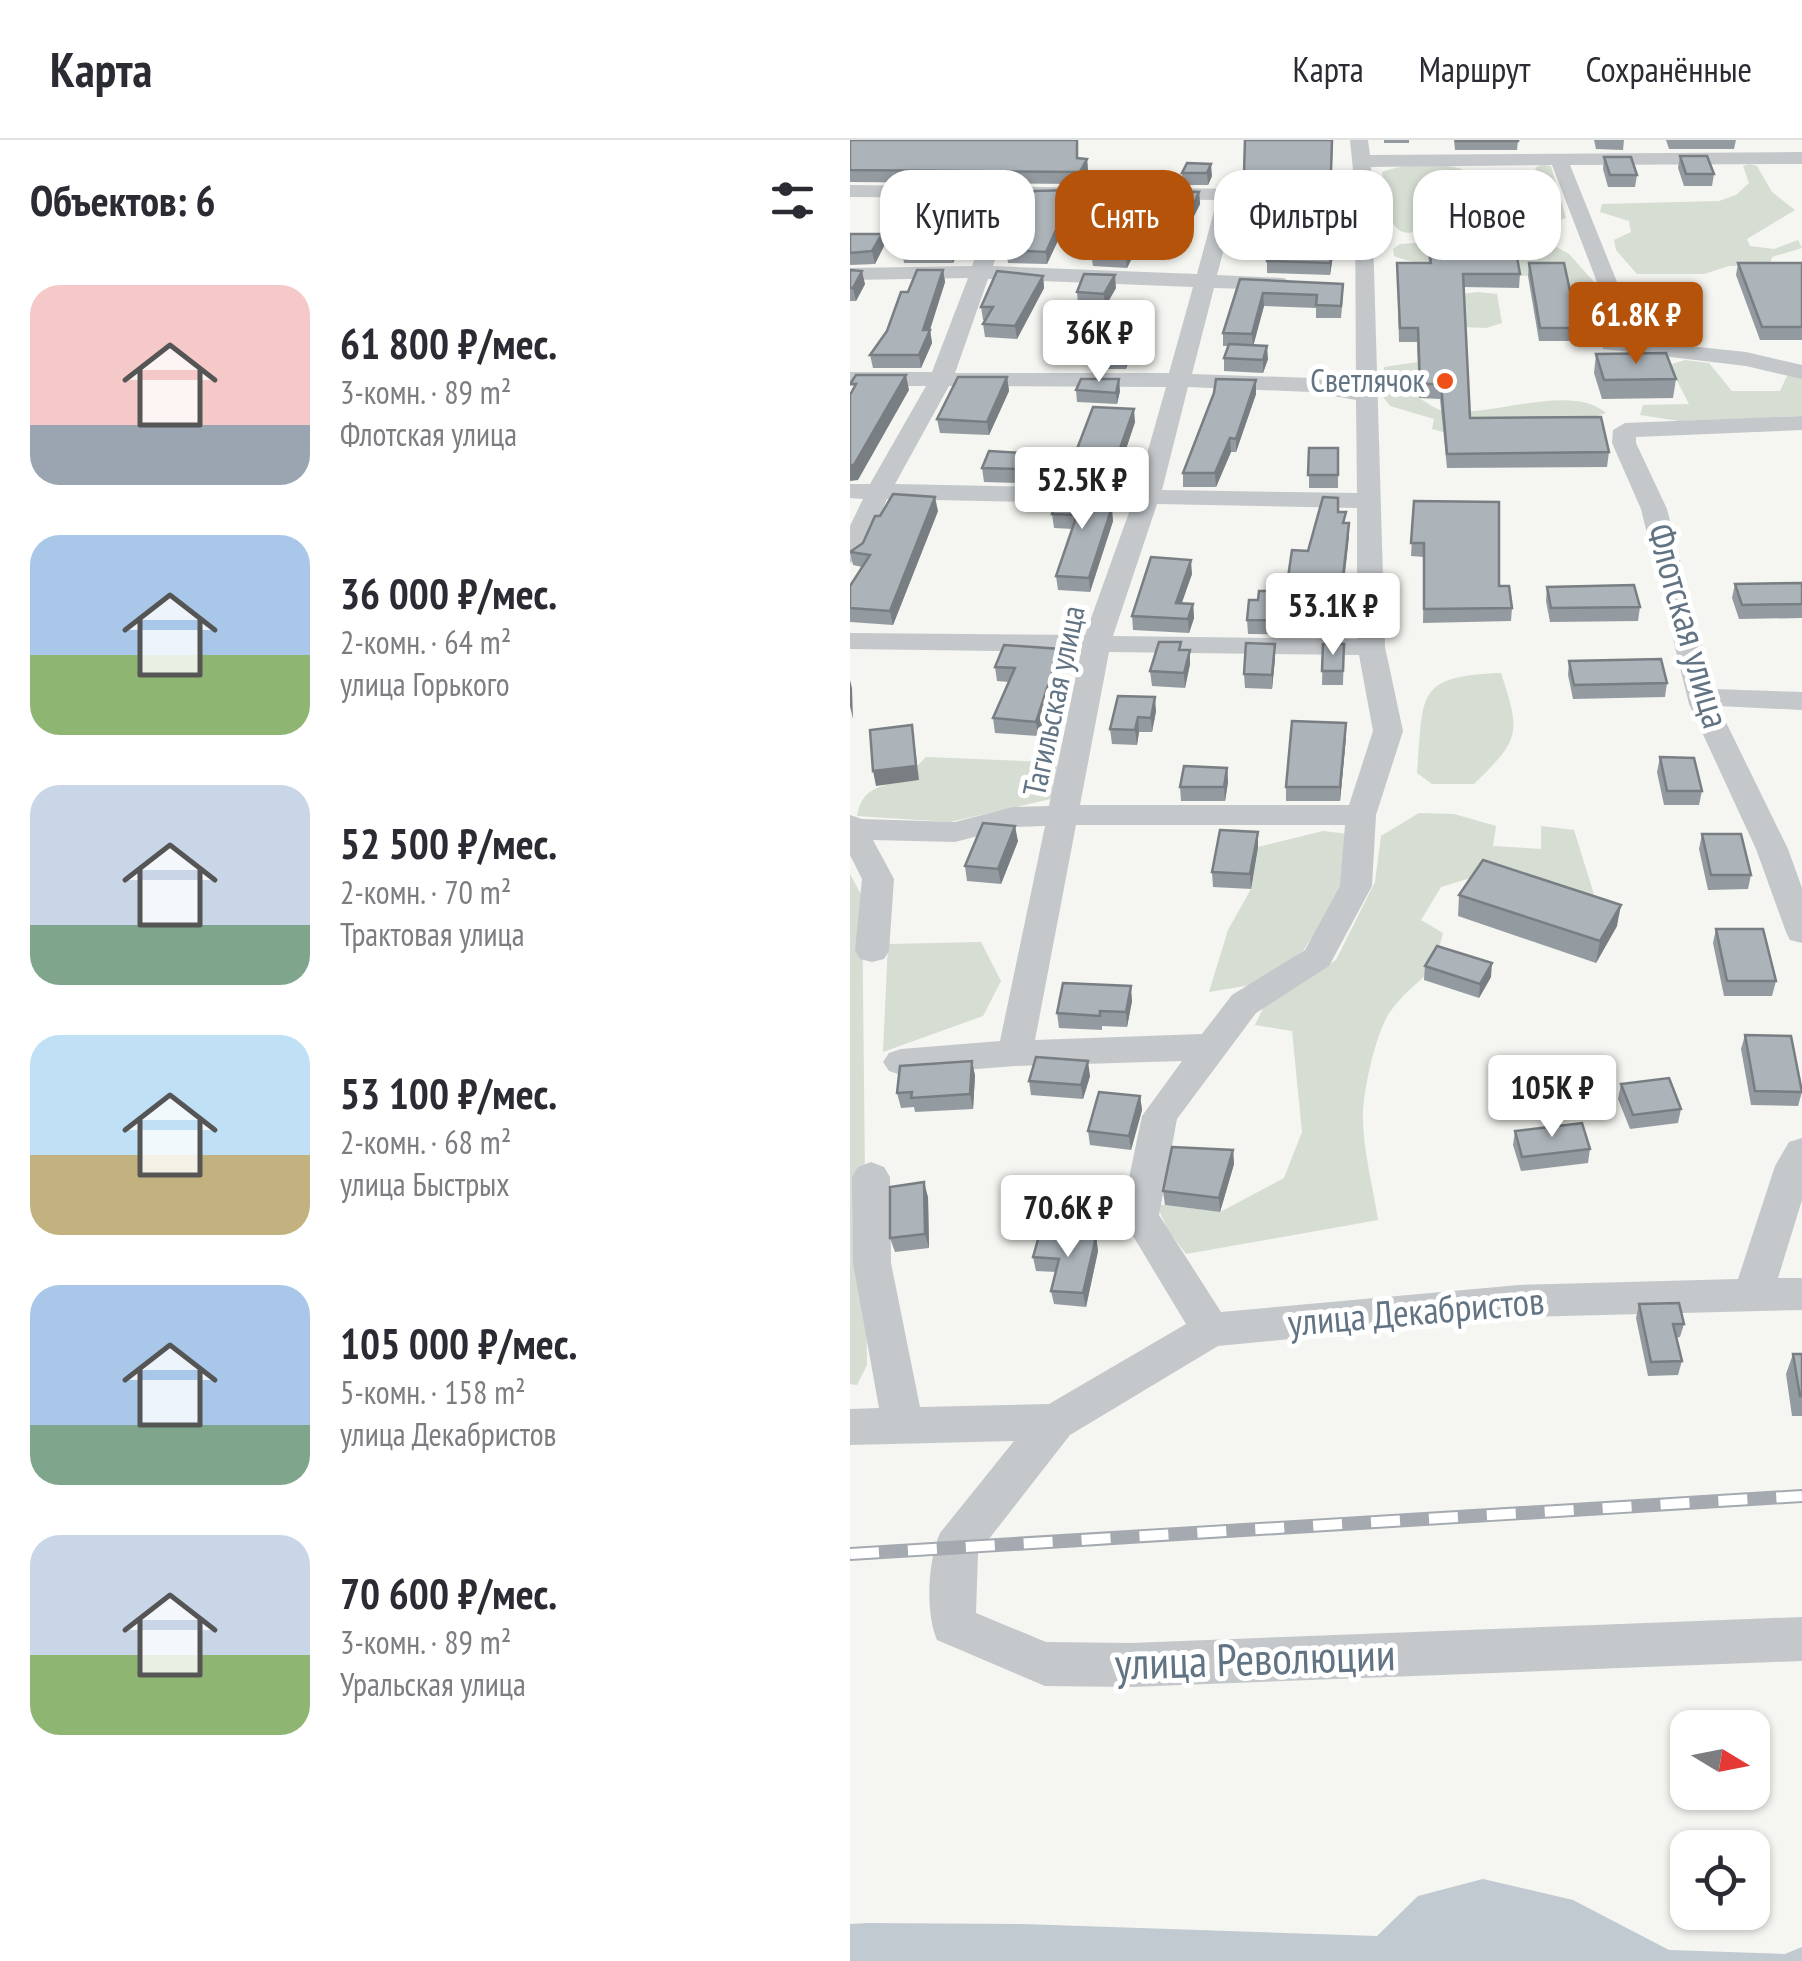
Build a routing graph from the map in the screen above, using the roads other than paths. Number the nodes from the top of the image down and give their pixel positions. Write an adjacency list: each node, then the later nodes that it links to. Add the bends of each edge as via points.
1 (1360, 140): 5 (street)
2 (1627, 150): 3 (street); 4 (street)
3 (1802, 158)
4 (1560, 160): 5 (street); 18 (street, via 1607,282 1611,344)
5 (1363, 161): 6 (street)
6 (1364, 170)
7 (850, 191): 8 (street)
8 (880, 191)
9 (1035, 193): 10 (street)
10 (1214, 196)
11 (1214, 251): 16 (street, Тагильская улица)
12 (984, 260): 14 (street)
13 (1357, 260): 22 (street, via 1354,286)
14 (979, 272): 15 (street); 16 (street); 20 (street)
15 (850, 274)
16 (1206, 282): 17 (street); 21 (street, Тагильская улица)
17 (1305, 285)
18 (1802, 372)
19 (850, 379): 20 (street)
20 (941, 380): 21 (street); 25 (street)
21 (1176, 380): 22 (street, via 1311,385); 26 (street, Тагильская улица)
22 (1367, 395): 27 (street)
23 (1802, 422): 32 (street, Флотская улица, via 1625,430 1624,443 1654,509)
24 (850, 491): 25 (street)
25 (878, 492): 26 (street); 28 (street)
26 (1148, 495): 27 (street); 30 (street, Тагильская улица)
27 (1370, 501): 31 (street)
28 (850, 555)
29 (850, 641): 30 (street)
30 (1097, 641): 31 (street); 34 (street, Тагильская улица)
31 (1372, 647): 35 (street, via 1388,731)
32 (1702, 697): 33 (street); 37 (street, Флотская улица)
33 (1802, 701)
34 (1065, 815): 35 (street); 36 (street, via 1013,817 955,832); 40 (street, Тагильская улица)
35 (1361, 815): 39 (street, via 1356,886 1317,958 1244,1004)
36 (851, 827): 38 (street, via 878,880)
37 (1802, 932)
38 (872, 951)
39 (1210, 1048): 40 (street); 46 (street, via 1160,1116 1140,1216)
40 (1016, 1053): 41 (street)
41 (900, 1062)
42 (1802, 1152): 45 (street)
43 (871, 1177): 48 (street, via 872,1263)
44 (1802, 1294): 45 (street, улица Декабристов)
45 (1753, 1295): 46 (street, улица Декабристов, via 1518,1301)
46 (1211, 1330): 47 (street, улица Декабристов)
47 (1054, 1422): 48 (street); 50 (street, улица Революции, via 956,1547 953,1625 1045,1664)
48 (903, 1426): 49 (street)
49 (850, 1427)
50 (1802, 1639)

